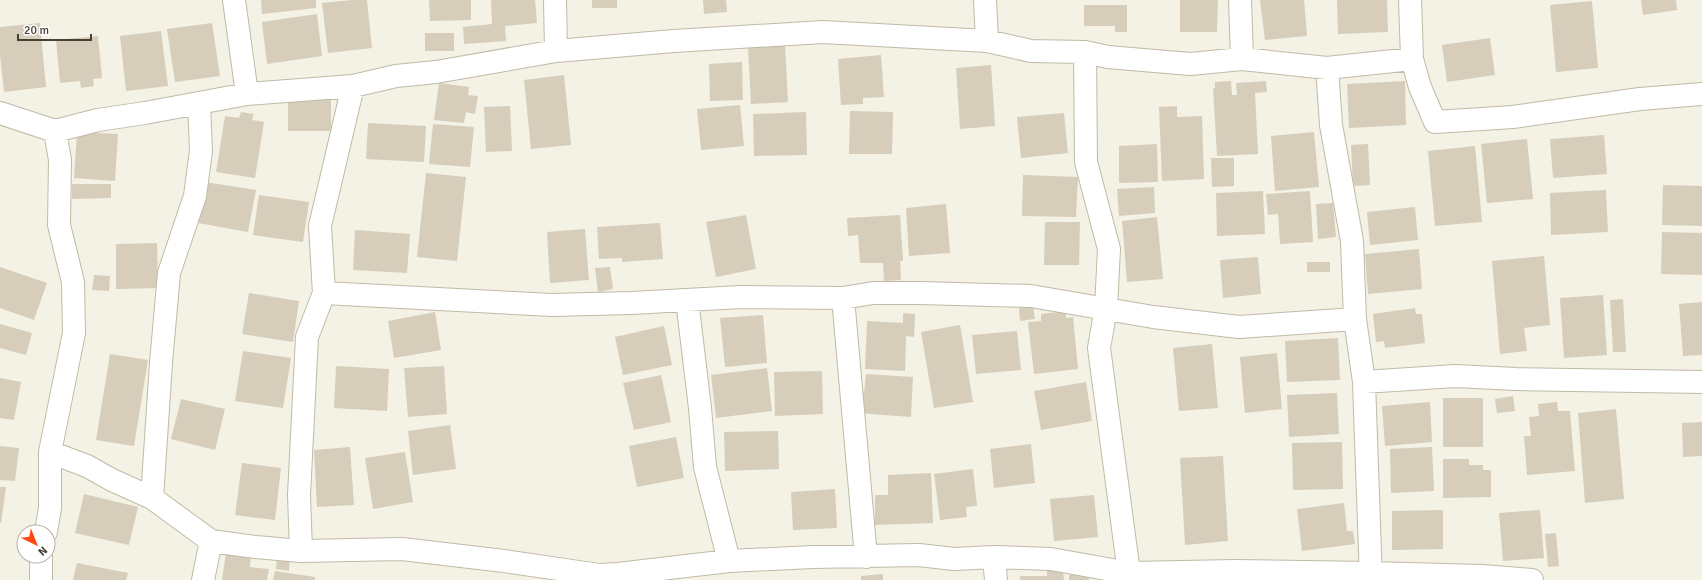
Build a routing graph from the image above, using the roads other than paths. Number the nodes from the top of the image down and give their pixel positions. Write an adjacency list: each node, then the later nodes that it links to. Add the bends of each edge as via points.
1 (234, 0): 13 (street)
2 (555, 0): 7 (street)
3 (985, 0): 6 (street)
4 (1240, 0): 9 (street)
5 (1410, 0): 10 (street)
6 (987, 41): 7 (street, via 823,32 674,40); 8 (street, via 1031,51)
7 (556, 51): 12 (street, via 436,72 396,76)
8 (1085, 52): 9 (street, via 1108,57 1190,64); 21 (street, via 1086,162 1109,249)
9 (1242, 58): 11 (street)
10 (1412, 59): 11 (street); 14 (street, via 1420,87 1435,122 1513,117 1640,99)
11 (1327, 68): 22 (street, via 1331,125 1352,241)
12 (353, 86): 13 (street); 18 (street, via 320,226)
13 (247, 94): 15 (street)
14 (1702, 94)
15 (199, 103): 17 (street, via 98,120); 26 (street, via 201,151 195,196 169,273)
16 (0, 113): 17 (street)
17 (54, 131): 25 (street, via 60,160 59,225 73,282 74,333)
18 (324, 293): 20 (street, via 552,305); 29 (street, via 307,337 299,495)
19 (843, 298): 20 (street, via 741,297); 21 (street, via 881,293 1031,296); 30 (street)
20 (687, 300): 32 (street, via 705,467)
21 (1106, 308): 22 (street, via 1153,317 1239,327); 34 (street, via 1099,348)
22 (1355, 319): 23 (street)
23 (1364, 382): 24 (street, via 1454,376); 35 (street)
24 (1702, 382)
25 (50, 452): 26 (street, via 87,466); 27 (street, via 50,508)
26 (152, 498): 28 (street)
27 (47, 524)
28 (211, 541): 29 (street); 37 (street)
29 (300, 551): 32 (street, via 402,549 599,575)
30 (866, 557): 31 (street); 32 (street)
31 (994, 557): 34 (street, via 1051,560); 38 (street)
32 (729, 561)
33 (41, 564): 36 (street)
34 (1129, 573): 35 (street, via 1235,571)
35 (1371, 577): 39 (street, via 1482,576)
36 (41, 580)
37 (203, 580)
38 (996, 580)
39 (1532, 580)

